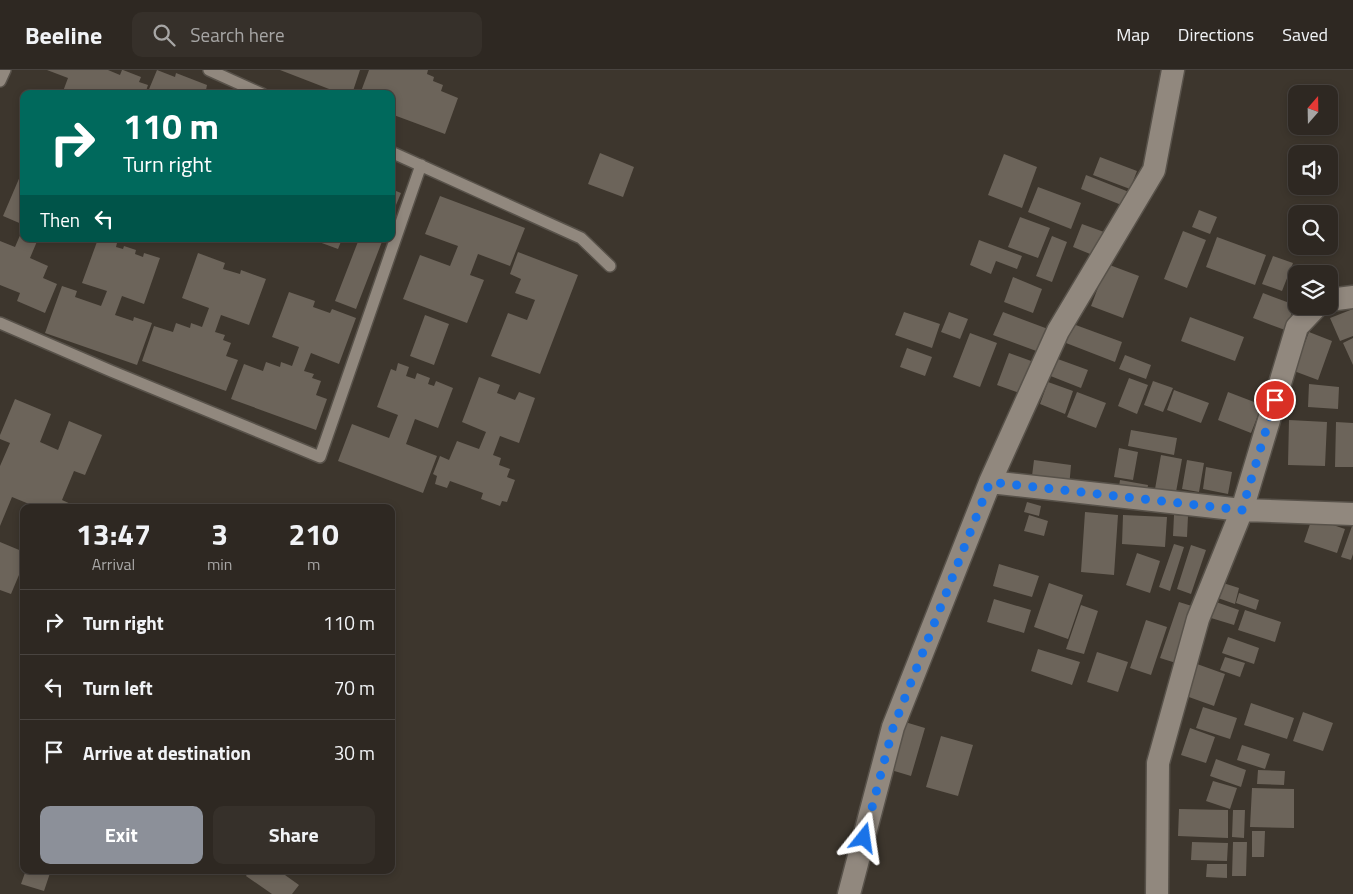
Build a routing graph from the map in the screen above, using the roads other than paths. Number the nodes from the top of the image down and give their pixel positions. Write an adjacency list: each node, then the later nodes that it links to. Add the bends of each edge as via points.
1 (4, 70): 4 (lane)
2 (209, 70): 5 (lane)
3 (1173, 70): 15 (street, via 1154,170 1058,331)
4 (0, 80)
5 (253, 90)
6 (395, 154): 7 (lane)
7 (421, 165): 8 (lane); 10 (lane, via 581,238)
8 (395, 240)
9 (394, 242): 14 (lane, via 320,457)
10 (610, 266)
11 (1353, 297): 12 (street)
12 (1338, 299)
13 (1309, 315): 16 (street, via 1297,327)
14 (0, 323)
15 (990, 482): 16 (street); 18 (street, via 893,728)
16 (1242, 510): 17 (street); 19 (street, via 1198,619 1158,763)
17 (1353, 514)
18 (849, 894)
19 (1157, 894)

